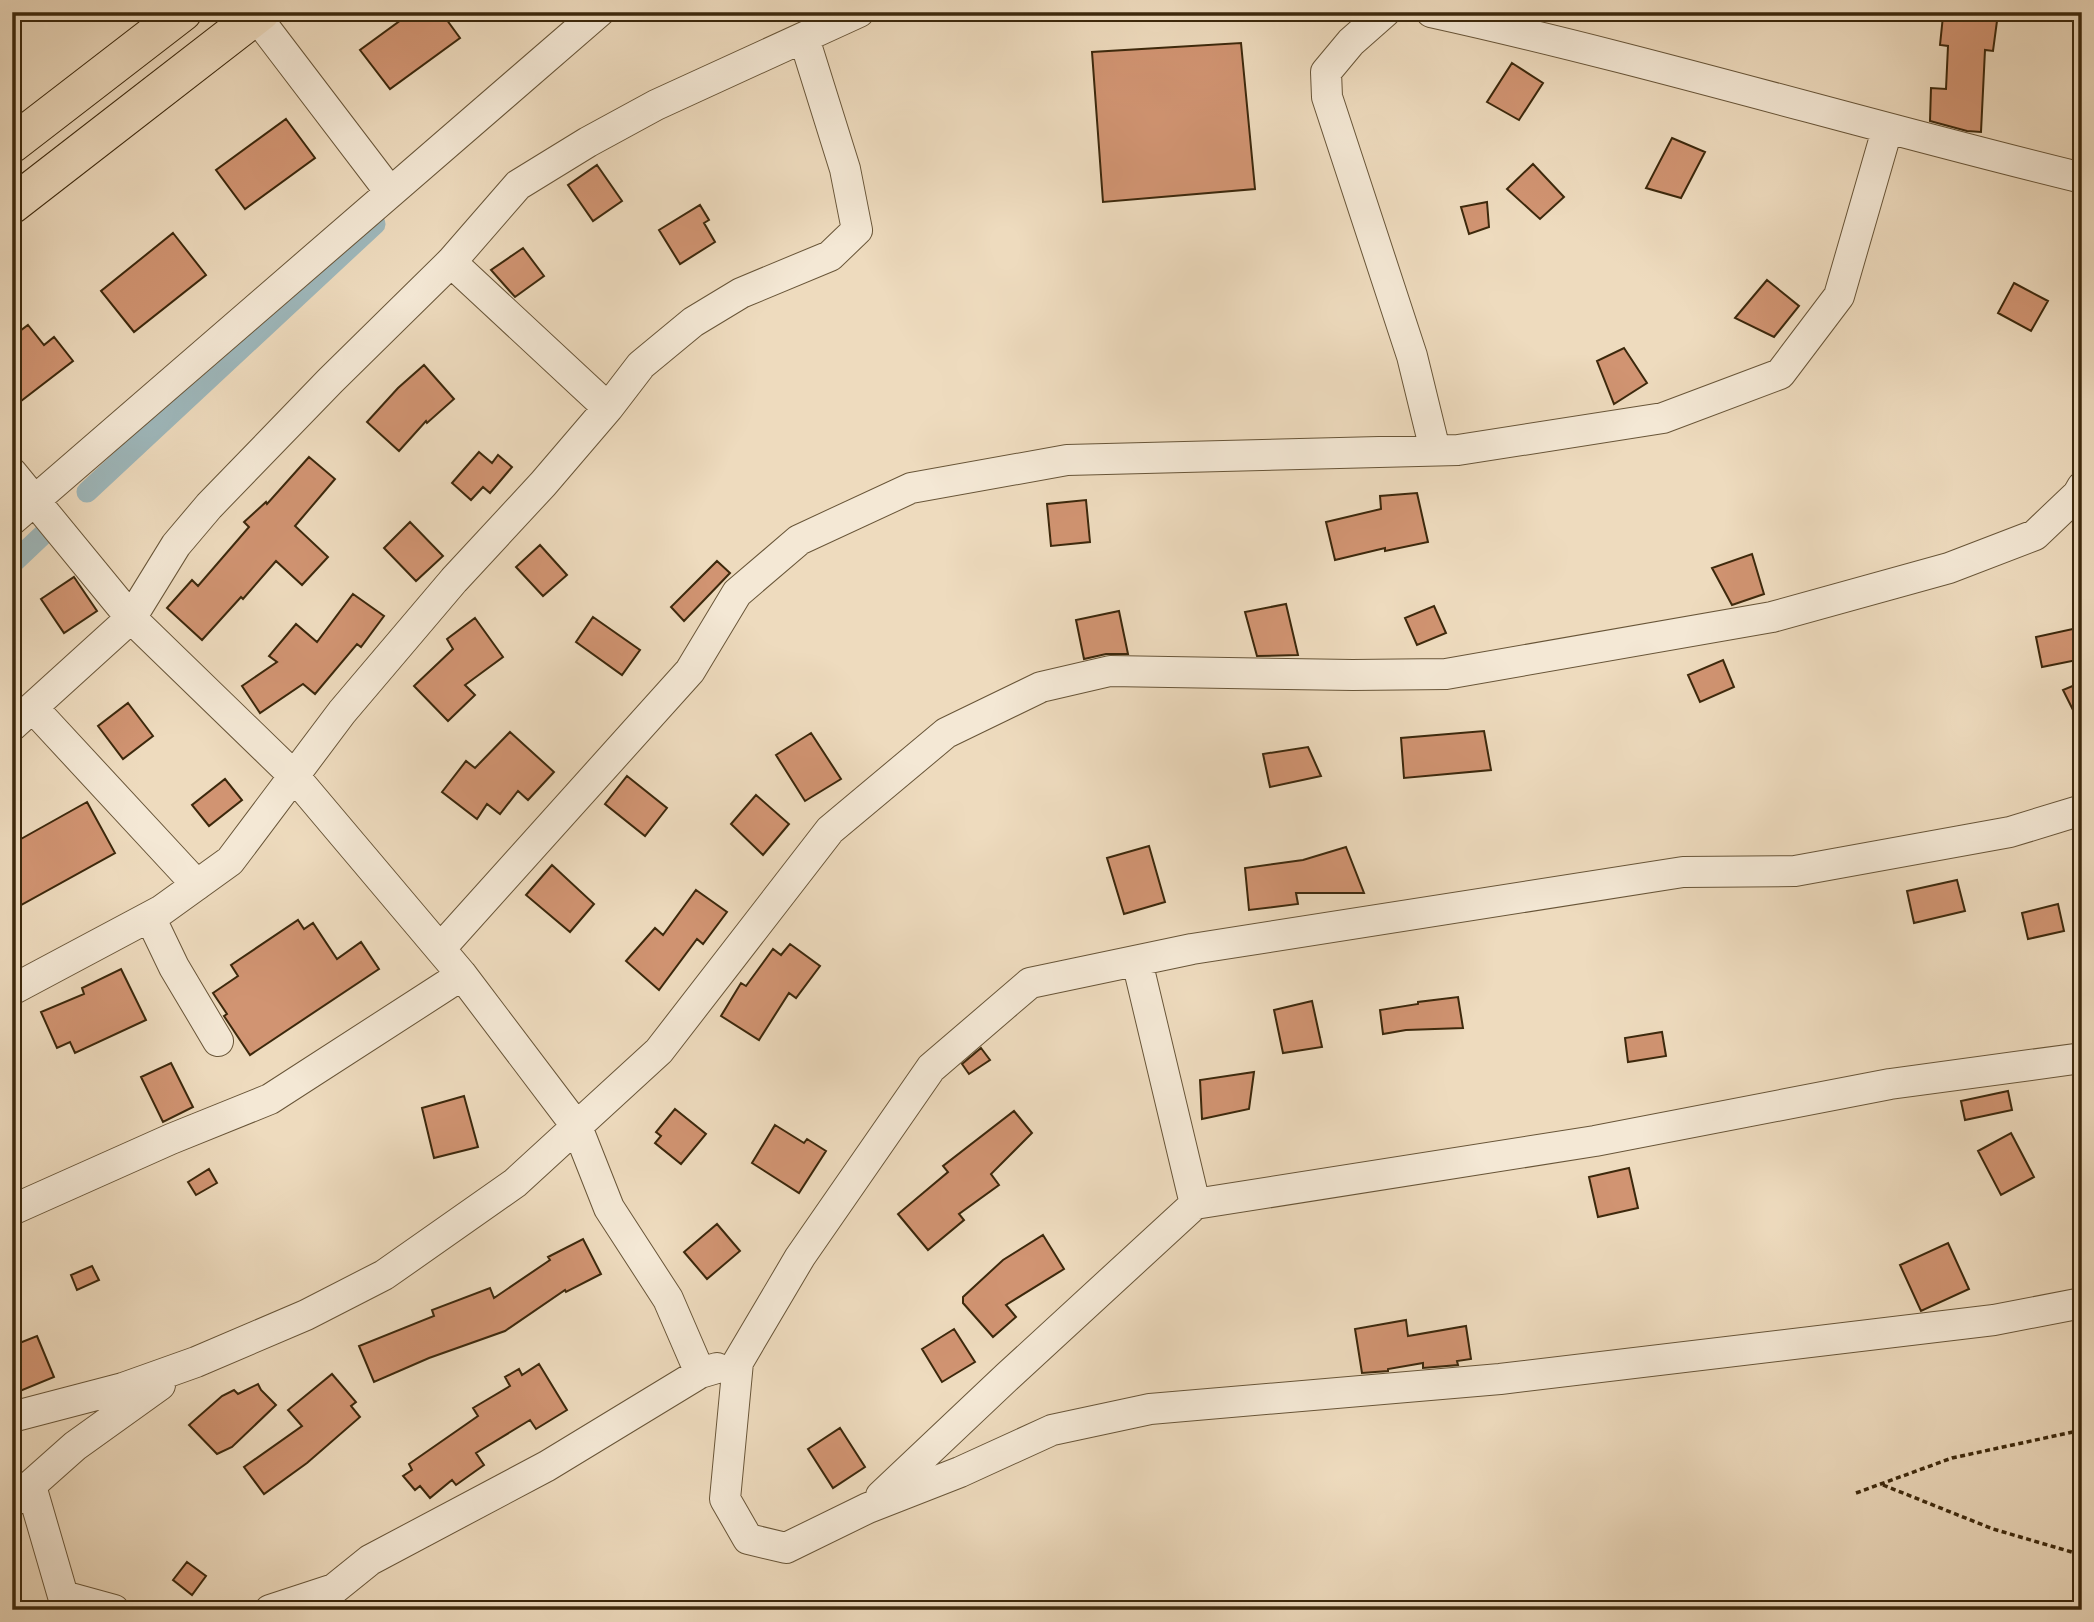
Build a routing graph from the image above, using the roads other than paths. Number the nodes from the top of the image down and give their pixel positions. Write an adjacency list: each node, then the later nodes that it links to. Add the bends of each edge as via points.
1 (183, 12): 9 (main road)
2 (599, 12): 11 (street)
3 (859, 12): 7 (street)
4 (1385, 12): 15 (street, via 1326,72 1328,97 1412,356)
5 (1430, 12): 8 (street)
6 (258, 14): 11 (street); 12 (main road)
7 (804, 38): 13 (street, via 656,105 518,185); 14 (street, via 845,169 857,230 830,256 741,293 692,322 641,365)
8 (1888, 130): 10 (street); 15 (street, via 1839,296 1780,374 1663,418)
9 (12, 144)
10 (2082, 178)
11 (390, 192): 18 (street)
12 (12, 205)
13 (452, 262): 14 (street); 20 (street, via 209,506 176,545)
14 (608, 408): 22 (street, via 446,590)
15 (1435, 450): 26 (street, via 1067,460 911,488 799,540 737,593 690,671)
16 (12, 473): 18 (street)
17 (2082, 487): 32 (street, via 2035,535 1949,568 1772,617 1446,674 1110,671 1041,687 946,733 830,830 659,1051)
18 (35, 499): 19 (street); 20 (street)
19 (12, 520)
20 (131, 618): 21 (street); 22 (street)
21 (23, 717): 24 (street)
22 (294, 776): 24 (street, via 230,861); 26 (street)
23 (2082, 810): 27 (street, via 2010,832 1795,871 1683,872)
24 (197, 885): 25 (street)
25 (150, 917): 29 (street); 30 (street)
26 (440, 949): 28 (street)
27 (1137, 961): 33 (street); 39 (street, via 1030,984 931,1068 800,1257)
28 (462, 975): 32 (street); 34 (street, via 270,1099)
29 (12, 990)
30 (218, 1041)
31 (2082, 1058): 33 (street, via 1890,1084 1595,1141)
32 (577, 1127): 38 (street, via 514,1183 384,1275 306,1315); 40 (street, via 609,1208 668,1299)
33 (1195, 1204): 43 (street)
34 (12, 1210)
35 (2082, 1303): 36 (street)
36 (2046, 1310): 37 (street); 43 (street, via 1500,1379 1150,1409 1052,1430)
37 (2082, 1326)
38 (196, 1362): 41 (street, via 124,1388); 42 (street, via 75,1446)
39 (738, 1362): 40 (street); 43 (street, via 724,1499 748,1539 786,1548)
40 (700, 1373): 45 (street, via 547,1466 370,1560 334,1588)
41 (12, 1417)
42 (22, 1494): 44 (street, via 63,1596)
43 (868, 1508)
44 (114, 1610)
45 (270, 1610)

